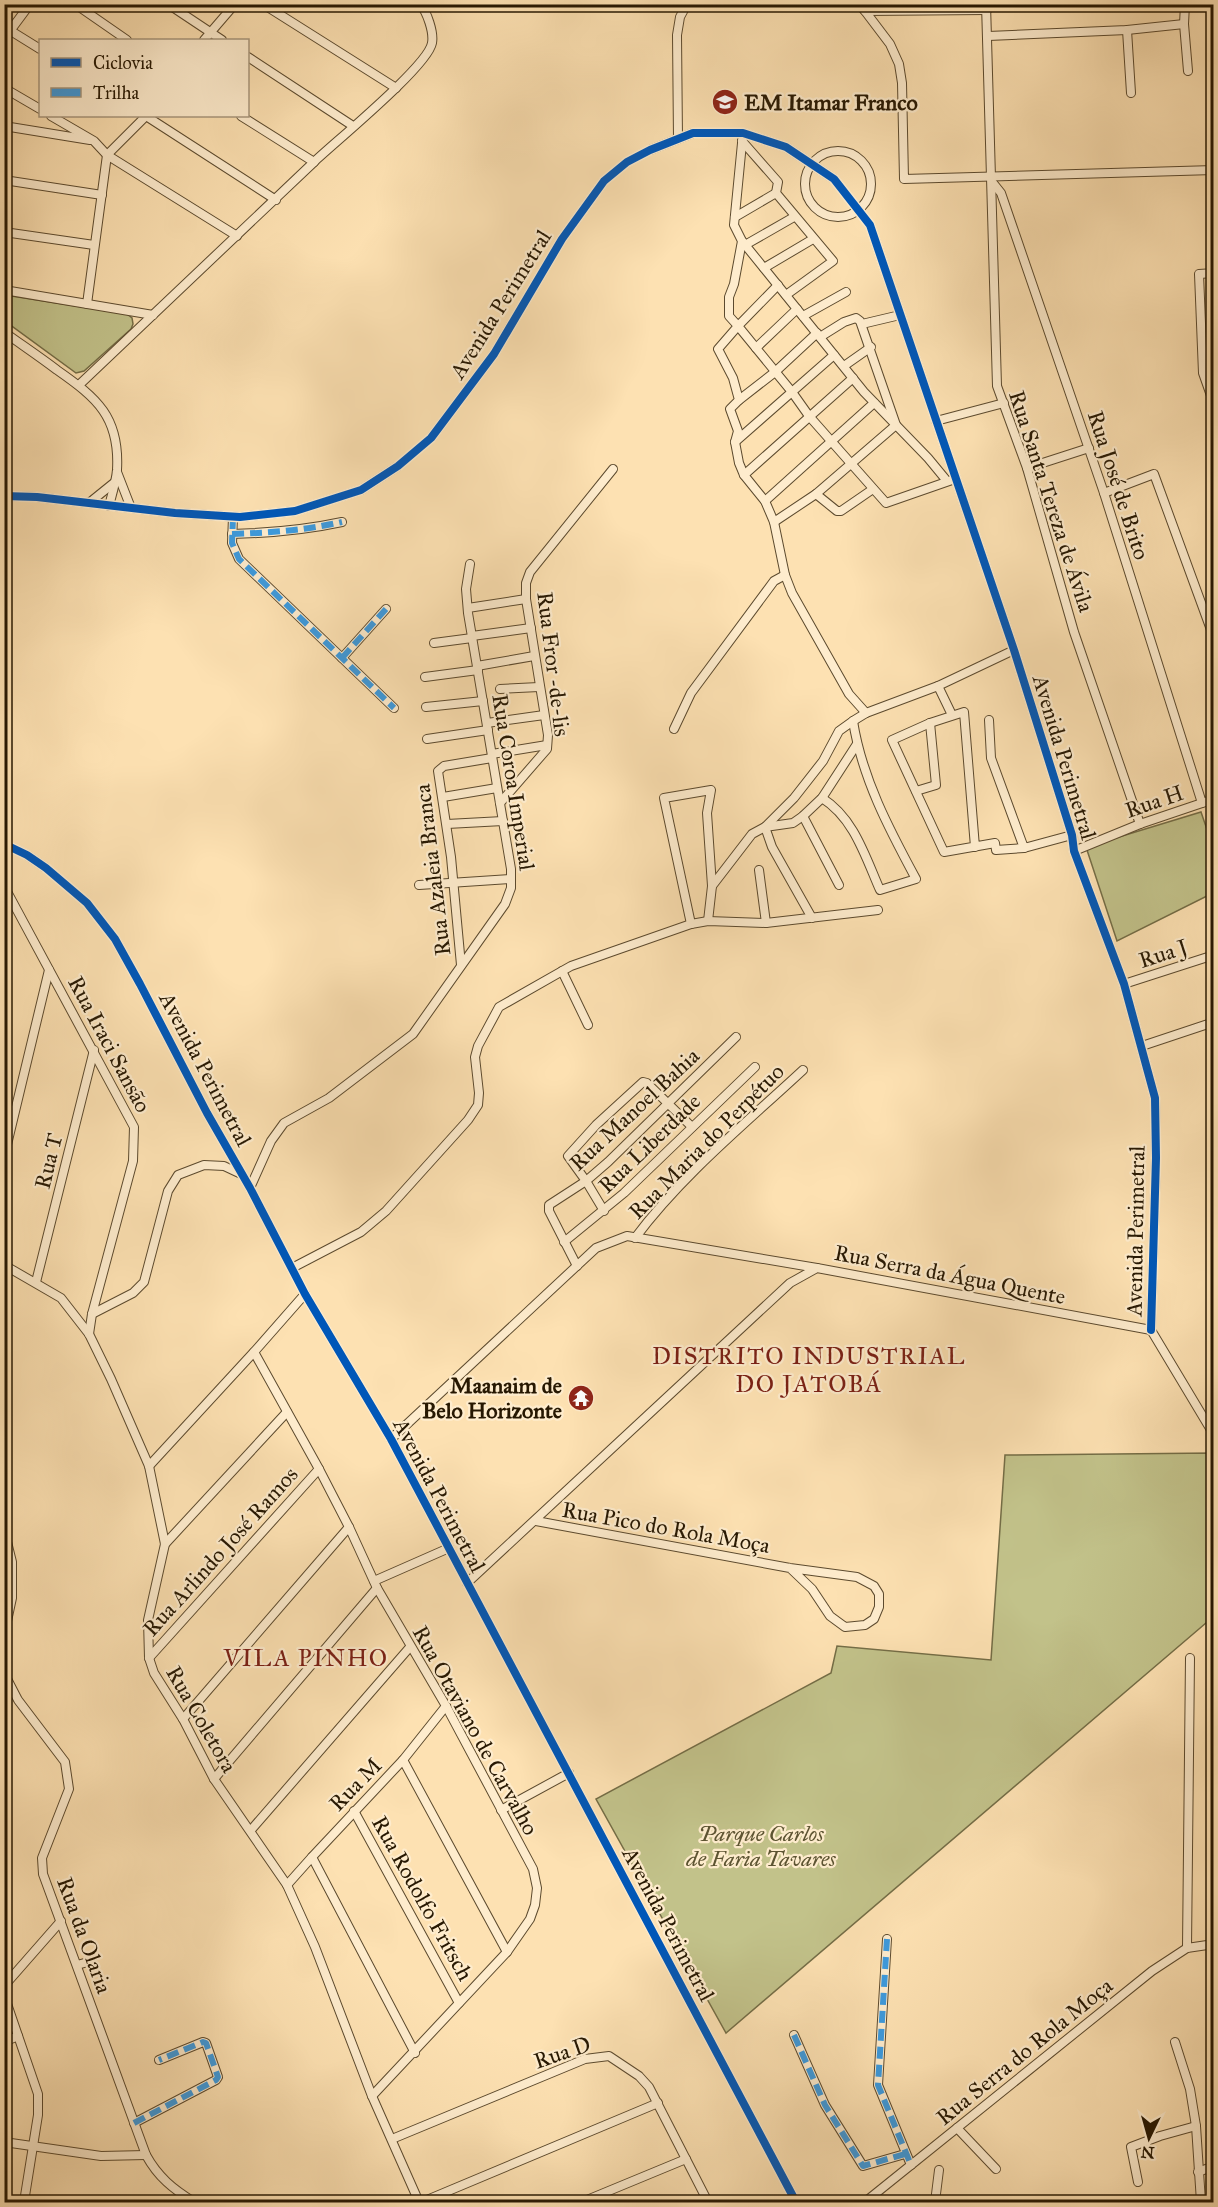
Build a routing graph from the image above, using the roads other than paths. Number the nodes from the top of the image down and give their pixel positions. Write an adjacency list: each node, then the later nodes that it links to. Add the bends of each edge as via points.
1 (30, 4): 14 (street)
2 (75, 4): 18 (street)
3 (168, 4): 15 (street)
4 (235, 4): 15 (street)
5 (262, 4): 25 (street)
6 (420, 4): 25 (street, via 432,43)
7 (687, 4): 35 (street, via 677,35)
8 (858, 4): 11 (street)
9 (1185, 4): 12 (street)
10 (987, 7): 11 (street); 16 (street, Rua Santa Tereza de Ávila)
11 (865, 11): 42 (street, via 890,44 899,64 904,179)
12 (1184, 24): 13 (street); 23 (street)
13 (1127, 30): 16 (street); 26 (street)
14 (11, 31): 17 (street); 21 (street)
15 (210, 33): 19 (street); 20 (street)
16 (988, 36): 42 (street, Rua Santa Tereza de Ávila)
17 (4, 39)
18 (127, 39)
19 (205, 39)
20 (220, 39)
21 (39, 48)
22 (249, 58): 33 (street)
23 (1188, 71)
24 (4, 88): 27 (street)
25 (396, 88): 33 (street)
26 (1131, 93)
27 (39, 108)
28 (53, 117): 36 (street)
29 (145, 117): 37 (street)
30 (148, 117): 45 (street)
31 (243, 117): 38 (street)
32 (4, 126): 36 (street)
33 (353, 126): 38 (street)
34 (743, 137): 35 (street, Avenida Perimetral, via 693,133); 39 (street, Avenida Perimetral, via 786,147); 43 (street, via 777,182); 47 (street)
35 (678, 139): 103 (street, Avenida Perimetral, via 627,162 604,181 562,239 494,354 431,438 361,490 295,512)
36 (94, 141): 37 (street)
37 (107, 155): 44 (street); 50 (street)
38 (314, 162): 45 (street)
39 (811, 164): 46 (street, Avenida Perimetral, via 834,179); 46 (street, via 804,186 814,208 837,218); 46 (street, via 829,151 850,152 859,158 867,166 872,186)
40 (1214, 170): 42 (street)
41 (4, 180): 44 (street)
42 (992, 180): 80 (street, Rua Santa Tereza de Ávila, via 997,386); 87 (street, Rua José de Brito, via 1000,193)
43 (776, 194): 47 (street); 48 (street)
44 (102, 195): 53 (street)
45 (276, 200): 50 (street)
46 (860, 210): 63 (street, Avenida Perimetral, via 870,225)
47 (735, 217): 52 (street, via 734,225)
48 (794, 217): 51 (street); 52 (street)
49 (4, 232): 53 (street)
50 (237, 236): 62 (street)
51 (813, 239): 54 (street); 59 (street, via 833,261)
52 (744, 243): 54 (street); 65 (street, via 729,297 729,316)
53 (94, 245): 60 (street)
54 (764, 268): 56 (street)
55 (1214, 273): 74 (street, via 1199,274)
56 (778, 285): 59 (street); 65 (street)
57 (4, 290): 60 (street)
58 (846, 292): 61 (street)
59 (786, 295): 61 (street)
60 (87, 304): 62 (street)
61 (800, 313): 67 (street); 69 (street)
62 (153, 315): 76 (street)
63 (900, 315): 64 (street); 83 (street, Avenida Perimetral)
64 (860, 322): 67 (street, via 850,319); 68 (street)
65 (738, 326): 69 (street); 78 (street, via 718,349)
66 (4, 332): 76 (street)
67 (818, 335): 70 (street); 72 (street)
68 (871, 347): 71 (street); 84 (street)
69 (756, 348): 72 (street)
70 (834, 355): 71 (street); 77 (street)
71 (843, 366): 75 (street)
72 (775, 372): 77 (street); 78 (street)
73 (1214, 373): 74 (street)
74 (1203, 374): 81 (street)
75 (853, 378): 79 (street); 82 (street)
76 (79, 385): 91 (street, via 92,395 111,423)
77 (792, 392): 82 (street); 86 (street)
78 (739, 400): 86 (street, via 730,409 738,431)
79 (874, 403): 84 (street); 85 (street)
80 (1004, 403): 83 (street); 89 (street, Rua Santa Tereza de Ávila)
81 (1214, 404)
82 (809, 416): 85 (street); 92 (street)
83 (936, 421): 93 (street, Avenida Perimetral)
84 (896, 425): 88 (street); 93 (street)
85 (831, 440): 88 (street); 99 (street)
86 (735, 442): 92 (street)
87 (1089, 448): 89 (street); 96 (street, Rua José de Brito)
88 (851, 464): 95 (street); 97 (street)
89 (1027, 468): 149 (street, Rua Santa Tereza de Ávila, via 1074,632)
90 (614, 469): 109 (street, Rua Fror -de-lis, via 530,572)
91 (117, 471): 94 (street); 102 (street)
92 (744, 475): 99 (street)
93 (951, 480): 95 (street, via 886,503); 116 (street, Avenida Perimetral)
94 (115, 482): 100 (street); 101 (street)
95 (873, 489): 97 (street, via 841,511)
96 (1104, 493): 114 (street, via 1154,474); 145 (street, Rua José de Brito)
97 (816, 494): 105 (street)
98 (4, 496): 100 (street, Avenida Perimetral)
99 (765, 501): 105 (street)
100 (89, 503): 101 (street, Avenida Perimetral)
101 (109, 506): 102 (street, Avenida Perimetral)
102 (131, 508): 103 (street, Avenida Perimetral)
103 (233, 517): 106 (street)
104 (342, 522): 106 (street, via 277,533)
105 (774, 522): 108 (street)
106 (232, 534): 118 (street, via 239,559)
107 (470, 564): 110 (street, Rua Coroa Imperial)
108 (785, 574): 127 (street, via 849,694); 134 (street, via 774,580 691,693)
109 (526, 599): 110 (street); 112 (street, Rua Fror -de-lis)
110 (468, 608): 113 (street, Rua Coroa Imperial)
111 (386, 609): 118 (street)
112 (531, 628): 113 (street); 117 (street, Rua Fror -de-lis)
113 (472, 637): 115 (street); 119 (street, Rua Coroa Imperial)
114 (1214, 638)
115 (434, 643)
116 (1014, 650): 121 (street); 151 (street, Avenida Perimetral)
117 (534, 656): 119 (street); 122 (street, Rua Fror -de-lis)
118 (342, 658): 126 (street)
119 (478, 668): 120 (street); 124 (street, Rua Coroa Imperial)
120 (425, 677)
121 (938, 686): 127 (street); 129 (street)
122 (539, 687): 123 (street); 128 (street, Rua Fror -de-lis)
123 (500, 689)
124 (483, 701): 125 (street); 133 (street, Rua Coroa Imperial)
125 (426, 707)
126 (394, 708)
127 (866, 713): 131 (street)
128 (544, 715): 133 (street); 137 (street, Rua Fror -de-lis)
129 (952, 715): 132 (street); 153 (street, via 964,712)
130 (989, 720): 154 (street, via 991,758)
131 (853, 721): 136 (street); 150 (street, via 839,731 823,761)
132 (930, 723): 140 (street, via 936,785); 140 (street, via 892,740)
133 (487, 726): 135 (street); 138 (street, Rua Coroa Imperial)
134 (674, 729)
135 (428, 739)
136 (857, 744): 142 (street); 142 (street, via 872,789 916,879 880,890 846,819)
137 (547, 745): 138 (street); 144 (street, Rua Fror -de-lis)
138 (492, 756): 139 (street, Rua Coroa Imperial); 141 (street, Rua Azaleia Branca, via 444,766 438,771)
139 (497, 788): 141 (street); 144 (street, Rua Coroa Imperial)
140 (916, 791): 153 (street, via 944,852)
141 (443, 797): 148 (street, Rua Azaleia Branca)
142 (822, 798): 146 (street)
143 (1214, 799): 145 (street, Rua H)
144 (500, 803): 147 (street, Rua Coroa Imperial)
145 (1202, 803): 149 (street, Rua H)
146 (803, 816): 150 (street, via 793,823); 160 (street)
147 (503, 821): 148 (street); 157 (street, Rua Coroa Imperial)
148 (447, 824): 158 (street, Rua Azaleia Branca)
149 (1140, 824): 155 (street, Rua H)
150 (765, 827): 161 (street, via 752,834); 164 (street)
151 (1072, 835): 154 (street); 155 (street, Avenida Perimetral)
152 (4, 844): 183 (street, Avenida Perimetral, via 46,868 87,903 115,939)
153 (975, 847): 154 (street, via 995,843 996,850)
154 (1024, 848)
155 (1074, 851): 172 (street, Avenida Perimetral)
156 (759, 870): 166 (street)
157 (511, 879): 158 (street); 169 (street, Rua Coroa Imperial, via 505,904)
158 (454, 884): 159 (street); 169 (street, Rua Azaleia Branca)
159 (419, 885)
160 (839, 885)
161 (712, 886): 165 (street); 167 (street, via 707,813 711,790 664,798)
162 (5, 889): 170 (street, Rua Iraci Sansão)
163 (878, 910): 164 (street)
164 (812, 918): 166 (street)
165 (708, 921): 166 (street); 167 (street)
166 (766, 923)
167 (691, 924): 171 (street)
168 (1214, 955): 172 (street, Rua J)
169 (461, 965): 185 (street, Rua Coroa Imperial, via 413,1034 329,1098 284,1123 271,1141)
170 (50, 970): 177 (street, Rua Iraci Sansão); 182 (street)
171 (562, 971): 174 (street); 191 (street, via 499,1007 475,1057 478,1105 386,1211 361,1232)
172 (1124, 984): 176 (street, Avenida Perimetral)
173 (1214, 1022): 176 (street)
174 (588, 1025)
175 (736, 1037): 180 (street, Rua Manoel Bahia)
176 (1142, 1046): 196 (street, Avenida Perimetral, via 1155,1098)
177 (94, 1050): 193 (street, Rua T); 195 (street, Rua Iraci Sansão, via 134,1126 135,1141 134,1161)
178 (755, 1067): 181 (street, Rua Liberdade)
179 (803, 1070): 187 (street, Rua Maria do Perpétuo, via 713,1153)
180 (668, 1103): 181 (street); 184 (street, Rua Manoel Bahia); 184 (street, via 647,1083 641,1083 596,1125 568,1156)
181 (692, 1127): 186 (street, Rua Liberdade)
182 (4, 1156)
183 (242, 1175): 185 (street, Avenida Perimetral); 195 (street, via 224,1166 204,1165 178,1175 168,1191 144,1282 133,1293)
184 (586, 1181): 186 (street); 188 (street, Rua Manoel Bahia, via 549,1205)
185 (250, 1188): 191 (street, Avenida Perimetral)
186 (604, 1211): 188 (street, Rua Liberdade)
187 (635, 1238): 190 (street, via 627,1236 596,1248); 192 (street)
188 (564, 1242): 190 (street, Rua Manoel Bahia)
189 (4, 1264): 193 (street, Rua Coletora)
190 (577, 1266): 201 (street)
191 (292, 1268): 194 (street, Avenida Perimetral)
192 (817, 1268): 196 (street, Rua Serra da Água Quente); 204 (street, Rua Serra da Água Quente, via 790,1283)
193 (36, 1282): 197 (street, Rua Coletora, via 61,1298)
194 (305, 1294): 198 (street); 201 (street, Avenida Perimetral)
195 (92, 1314): 197 (street, Rua Iraci Sansão)
196 (1150, 1330): 200 (street)
197 (89, 1334): 202 (street, Rua Coletora)
198 (254, 1352): 199 (street, Rua Otaviano de Carvalho); 202 (street)
199 (287, 1412): 203 (street, Rua Otaviano de Carvalho); 207 (street)
200 (1214, 1434)
201 (391, 1439): 208 (street, Avenida Perimetral)
202 (149, 1466): 207 (street, Rua Coletora)
203 (318, 1468): 205 (street, Rua Otaviano de Carvalho); 214 (street, Rua Arlindo José Ramos)
204 (536, 1521): 209 (street, Rua Pico do Rola Moça); 210 (street, Rua Serra da Água Quente)
205 (349, 1527): 211 (street, Rua Otaviano de Carvalho); 218 (street)
206 (4, 1530): 212 (street, via 12,1562 12,1598)
207 (165, 1544): 214 (street, Rua Coletora, via 148,1620)
208 (448, 1548): 210 (street, Avenida Perimetral); 211 (street)
209 (790, 1568): 209 (street, Rua Pico do Rola Moça, via 857,1577 874,1586 879,1594 874,1619 845,1627 830,1616 812,1589)
210 (467, 1583): 220 (street, Avenida Perimetral)
211 (376, 1585): 213 (street, Rua Otaviano de Carvalho); 221 (street)
212 (4, 1635)
213 (410, 1647): 217 (street, Rua Otaviano de Carvalho); 224 (street)
214 (149, 1658): 218 (street, Rua Coletora)
215 (1190, 1658): 230 (street)
216 (4, 1673): 227 (street, Rua da Olaria, via 18,1700 65,1762 68,1773 69,1789 42,1858 43,1874)
217 (446, 1706): 219 (street, Rua M); 222 (street, Rua Otaviano de Carvalho)
218 (183, 1719): 221 (street, Rua Coletora)
219 (403, 1760): 223 (street, Rua M); 231 (street)
220 (569, 1773): 222 (street); 265 (street, Avenida Perimetral)
221 (214, 1779): 224 (street, Rua Coletora)
222 (501, 1810): 231 (street, Rua Otaviano de Carvalho, via 533,1869 537,1888 530,1919)
223 (354, 1811): 225 (street, Rua M); 236 (street, Rua Rodolfo Fritsch)
224 (251, 1830): 226 (street, Rua Coletora)
225 (312, 1857): 226 (street, Rua M); 241 (street)
226 (287, 1885): 243 (street, Rua Coletora)
227 (61, 1921): 233 (street, Rua da Olaria); 234 (street)
228 (887, 1939): 251 (street, via 878,2085)
229 (1214, 1944): 230 (street, Rua Serra do Rola Moça)
230 (1187, 1948): 247 (street, Rua Serra do Rola Moça, via 1152,1971)
231 (507, 1952): 236 (street, Rua Otaviano de Carvalho)
232 (88, 1962): 233 (street)
233 (77, 1965): 245 (street, Rua da Olaria)
234 (4, 1986)
235 (4, 1995): 238 (street)
236 (459, 2003): 241 (street, Rua Otaviano de Carvalho)
237 (795, 2035): 251 (street, via 825,2105 863,2166)
238 (18, 2036): 239 (street); 250 (street, via 38,2094)
239 (4, 2042)
240 (1175, 2042): 246 (street, via 1190,2089)
241 (415, 2053): 243 (street, Rua Otaviano de Carvalho)
242 (159, 2060): 245 (street, via 203,2042 218,2077)
243 (372, 2096): 248 (street, Rua Coletora)
244 (658, 2103): 248 (street, Rua D, via 639,2076 609,2056 585,2059); 253 (street, Rua D); 262 (street)
245 (134, 2123): 252 (street, Rua da Olaria)
246 (1196, 2126): 258 (street); 259 (street, via 1131,2147)
247 (957, 2128): 254 (street, Rua Serra do Rola Moça); 256 (street)
248 (392, 2139): 262 (street, Rua Coletora)
249 (4, 2142): 250 (street)
250 (33, 2146): 252 (street, via 101,2156); 260 (street)
251 (905, 2154): 254 (street)
252 (146, 2155): 261 (street, Rua da Olaria, via 167,2185)
253 (686, 2159): 263 (street); 264 (street, Rua D)
254 (911, 2165): 266 (street, Rua Serra do Rola Moça)
255 (1214, 2166): 258 (street)
256 (996, 2169)
257 (939, 2170): 267 (street)
258 (1198, 2172): 268 (street)
259 (1138, 2182)
260 (24, 2202)
261 (194, 2202)
262 (420, 2202)
263 (582, 2202)
264 (708, 2202)
265 (796, 2202)
266 (865, 2202)
267 (935, 2202)
268 (1201, 2202)

